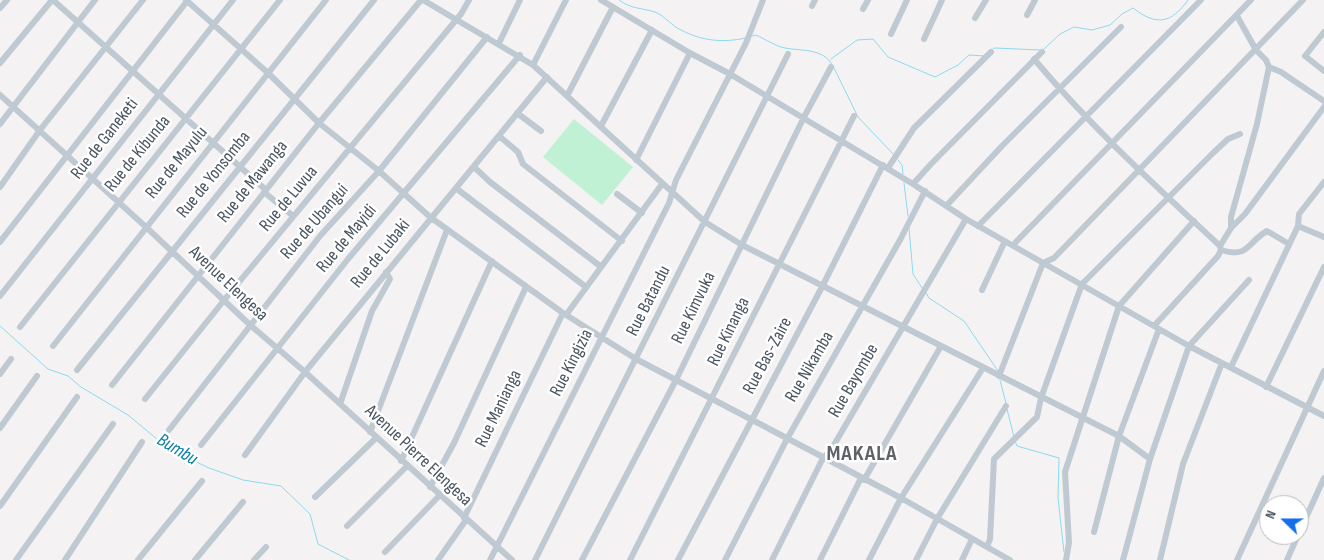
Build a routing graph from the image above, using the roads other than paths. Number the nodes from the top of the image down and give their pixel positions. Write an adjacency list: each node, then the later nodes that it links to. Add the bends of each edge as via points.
1 (7, 0): 25 (street)
2 (52, 0): 31 (street); 49 (street)
3 (95, 0): 31 (street)
4 (144, 0): 40 (street)
5 (187, 0): 32 (street); 53 (street)
6 (233, 0): 32 (street, Rue de Ganeketi)
7 (280, 0): 41 (street, Rue de Kibunda)
8 (326, 0): 55 (street, Rue de Mayulu)
9 (374, 0): 63 (street, Rue de Yonsomba)
10 (422, 0): 30 (street); 72 (street, Rue de Mawanga)
11 (469, 0): 30 (street, Rue de Luvua)
12 (520, 0): 39 (street)
13 (566, 0): 50 (street)
14 (601, 0): 24 (street)
15 (763, 0): 56 (street, Rue Kingizia)
16 (868, 0): 26 (street)
17 (907, 0): 36 (street)
18 (942, 0): 38 (street)
19 (986, 0): 29 (street)
20 (1034, 0): 27 (street)
21 (1201, 0): 69 (street)
22 (1251, 0): 28 (street)
23 (1303, 0): 42 (street)
24 (613, 7): 34 (street); 61 (street)
25 (0, 8)
26 (863, 9)
27 (1027, 15)
28 (1237, 16): 42 (street); 81 (street)
29 (975, 18)
30 (457, 19): 37 (street); 82 (street, Rue de Luvua)
31 (78, 22): 40 (street); 65 (street)
32 (214, 24): 41 (street); 60 (street, Rue de Ganeketi)
33 (1121, 27): 58 (street)
34 (652, 30): 45 (street); 74 (street)
35 (1324, 32): 54 (street, via 1305,56)
36 (891, 34)
37 (487, 37): 39 (street); 88 (street, Rue de Ubangui)
38 (924, 39)
39 (498, 43): 47 (street)
40 (106, 48): 53 (street); 75 (street)
41 (242, 50): 55 (street); 71 (street, Rue de Kibunda)
42 (1256, 50): 52 (street); 89 (street)
43 (991, 52): 87 (street, Rue Bas-Zaire, via 914,128)
44 (1042, 52): 48 (street)
45 (690, 54): 56 (street); 84 (street)
46 (788, 54): 62 (street, Rue Batandu)
47 (520, 55): 50 (street); 99 (street, Rue de Mayidi)
48 (1034, 59): 58 (street); 93 (street)
49 (0, 63)
50 (534, 65): 57 (street)
51 (831, 67): 70 (street, Rue Kimvuka)
52 (1269, 67): 64 (street); 113 (street, via 1231,217)
53 (132, 71): 60 (street); 83 (street)
54 (1324, 71)
55 (268, 73): 63 (street); 80 (street, Rue de Mayulu)
56 (730, 74): 62 (street); 98 (street, Rue Kingizia)
57 (547, 77): 61 (street); 67 (street, Rue de Lubaki)
58 (1059, 89): 69 (street); 103 (street)
59 (0, 95): 65 (street, Avenue Elengesa)
60 (159, 96): 71 (street); 90 (street, Rue de Ganeketi)
61 (568, 96): 74 (street)
62 (767, 97): 70 (street); 109 (street, Rue Batandu)
63 (296, 99): 72 (street); 85 (street, Rue de Yonsomba)
64 (1324, 101)
65 (12, 107): 73 (street); 75 (street, Avenue Elengesa)
66 (1324, 107): 113 (street, via 1245,214)
67 (517, 113): 76 (street); 78 (street, Rue de Lubaki)
68 (854, 116): 79 (street, Rue Kinanga)
69 (1086, 117): 81 (street); 111 (street)
70 (803, 118): 79 (street); 120 (street, Rue Kimvuka)
71 (186, 119): 80 (street); 102 (street, Rue de Kibunda)
72 (319, 123): 82 (street); 96 (street, Rue de Mawanga)
73 (0, 124)
74 (600, 126): 84 (street)
75 (40, 130): 83 (street, Avenue Elengesa); 94 (street)
76 (541, 131)
77 (1240, 134): 101 (street, via 1228,139)
78 (499, 136): 86 (street, Rue de Lubaki); 117 (street, via 518,152 523,164)
79 (841, 141): 87 (street); 125 (street, Rue Kinanga)
80 (213, 143): 85 (street); 110 (street, Rue de Mayulu)
81 (1113, 143): 89 (street); 121 (street)
82 (351, 148): 88 (street); 105 (street, Rue de Luvua)
83 (67, 156): 90 (street, Avenue Elengesa); 118 (street)
84 (636, 160): 92 (street)
85 (239, 166): 96 (street); 123 (street, Rue de Yonsomba)
86 (474, 167): 95 (street, Rue de Lubaki); 127 (street)
87 (885, 167): 93 (street); 133 (street, Rue Bas-Zaire)
88 (379, 171): 99 (street); 142 (street, Rue de Ubangui, via 320,236)
89 (1140, 171): 101 (street); 126 (street, via 1054,258)
90 (93, 179): 102 (street, Avenue Elengesa); 137 (street, Rue de Ganeketi)
91 (1324, 182): 112 (street, via 1299,214)
92 (662, 184): 98 (street); 104 (street, Rue Manianga)
93 (913, 184): 97 (street)
94 (0, 187)
95 (457, 188): 106 (street, Rue de Lubaki); 135 (street)
96 (265, 191): 105 (street); 130 (street, Rue de Mawanga)
97 (925, 191): 103 (street); 139 (street, Rue Nikamba)
98 (672, 192): 109 (street); 146 (street, Rue Kingizia)
99 (404, 194): 106 (street); 150 (street, Rue de Mayidi)
100 (617, 194): 104 (street)
101 (1168, 199): 108 (street); 132 (street)
102 (119, 202): 110 (street, Avenue Elengesa); 143 (street, Rue de Kibunda)
103 (947, 206): 107 (street)
104 (642, 213): 117 (street, Rue Manianga)
105 (293, 216): 138 (street, Rue de Luvua)
106 (430, 217): 114 (street); 129 (street, Rue de Lubaki)
107 (966, 219): 111 (street); 145 (street, Rue Bayombe)
108 (1194, 221): 122 (street); 140 (street)
109 (705, 222): 120 (street); 152 (street, Rue Batandu)
110 (146, 226): 123 (street, Avenue Elengesa); 147 (street, Rue de Mayulu)
111 (978, 226): 116 (street)
112 (1298, 226): 115 (street); 119 (street)
113 (1231, 228): 122 (street)
114 (447, 230): 124 (street); 178 (street)
115 (1324, 237)
116 (1005, 240): 121 (street); 136 (street)
117 (622, 241): 127 (street, Rue Manianga)
118 (0, 242)
119 (1289, 244): 122 (street, via 1267,231 1240,253); 154 (street)
120 (742, 245): 125 (street); 162 (street, Rue Kimvuka)
121 (1012, 245): 126 (street)
122 (1221, 248): 144 (street, via 1218,256)
123 (171, 251): 130 (street, Avenue Elengesa); 156 (street, Rue de Yonsomba)
124 (492, 261): 134 (street); 187 (street)
125 (780, 263): 133 (street); 168 (street, Rue Kinanga)
126 (1043, 263): 132 (street); 161 (street)
127 (600, 266): 135 (street, Rue Manianga)
128 (1324, 267): 164 (street)
129 (386, 272): 158 (street, Rue de Lubaki); 169 (street, via 390,279 372,311)
130 (197, 276): 138 (street, Avenue Elengesa); 163 (street, Rue de Mawanga)
131 (1249, 280): 149 (street)
132 (1082, 284): 140 (street); 166 (street)
133 (823, 285): 139 (street); 174 (street, Rue Bas-Zaire)
134 (526, 287): 141 (street); 192 (street, via 454,443)
135 (586, 287): 141 (street, Rue Manianga)
136 (982, 290)
137 (0, 296)
138 (224, 299): 142 (street, Avenue Elengesa); 167 (street, Rue de Luvua)
139 (862, 306): 145 (street); 181 (street, Rue Nikamba)
140 (1119, 306): 144 (street); 173 (street)
141 (565, 314): 146 (street); 199 (street, Rue Manianga)
142 (249, 324): 150 (street, Avenue Elengesa); 177 (street, Rue de Ubangui)
143 (20, 327)
144 (1157, 327): 149 (street); 179 (street)
145 (902, 328): 148 (street); 185 (street, Rue Bayombe, via 831,450)
146 (602, 338): 152 (street); 207 (street, Rue Kingizia)
147 (53, 346)
148 (941, 346): 155 (street); 190 (street)
149 (1189, 346): 153 (street); 186 (street)
150 (277, 348): 158 (street, Avenue Elengesa); 183 (street, Rue de Mayidi)
151 (11, 359): 159 (street)
152 (636, 359): 162 (street); 217 (street, Rue Batandu)
153 (1222, 363): 154 (street); 230 (street, via 1183,464)
154 (1231, 367): 164 (street)
155 (983, 368): 161 (street); 195 (street)
156 (77, 370)
157 (1324, 371): 171 (street)
158 (305, 372): 169 (street, Avenue Pierre Elengesa); 184 (street, Rue de Lubaki)
159 (0, 374)
160 (37, 376): 176 (street)
161 (999, 376): 166 (street)
162 (676, 380): 168 (street); 218 (street, Rue Kimvuka)
163 (112, 385)
164 (1266, 387): 171 (street)
165 (77, 397): 197 (street)
166 (1041, 398): 173 (street); 206 (street, via 1037,417 994,459)
167 (145, 399)
168 (713, 399): 174 (street); 219 (street, Rue Kinanga)
169 (340, 404): 178 (street, Avenue Pierre Elengesa)
170 (1006, 406): 200 (street)
171 (1307, 408): 172 (street); 231 (street)
172 (1324, 416)
173 (1083, 418): 179 (street); 228 (street, via 1065,472 1069,543)
174 (752, 419): 181 (street); 220 (street, Rue Bas-Zaire)
175 (113, 424): 209 (street)
176 (0, 428)
177 (169, 430)
178 (370, 432): 180 (street, Avenue Pierre Elengesa)
179 (1118, 436): 186 (street); 202 (street)
180 (376, 438): 187 (street, Avenue Pierre Elengesa); 194 (street)
181 (787, 439): 185 (street); 221 (street, Rue Nikamba)
182 (142, 442): 210 (street)
183 (201, 445)
184 (245, 455)
185 (823, 458): 190 (street); 222 (street, Rue Bayombe)
186 (1150, 459): 229 (street)
187 (401, 461): 188 (street, Avenue Pierre Elengesa)
188 (407, 466): 192 (street, Avenue Pierre Elengesa); 201 (street)
189 (1324, 478): 198 (street)
190 (862, 479): 195 (street); 223 (street)
191 (202, 481): 211 (street)
192 (430, 487): 193 (street, Avenue Pierre Elengesa)
193 (439, 496): 199 (street, Avenue Pierre Elengesa); 208 (street)
194 (315, 497)
195 (901, 498): 200 (street); 224 (street)
196 (243, 502): 212 (street)
197 (0, 506)
198 (1309, 512)
199 (465, 519): 207 (street, Avenue Pierre Elengesa); 214 (street, Rue Manianga)
200 (937, 519): 203 (street); 225 (street)
201 (347, 526)
202 (1094, 532)
203 (972, 539): 206 (street); 226 (street)
204 (1294, 545): 232 (street)
205 (266, 547): 213 (street)
206 (987, 547): 227 (street)
207 (496, 548): 215 (street, Rue Kingizia); 216 (street, Avenue Pierre Elengesa)
208 (385, 552)
209 (16, 560)
210 (65, 560)
211 (138, 560)
212 (196, 560)
213 (254, 560)
214 (438, 560)
215 (490, 560)
216 (512, 560)
217 (535, 560)
218 (582, 560)
219 (630, 560)
220 (678, 560)
221 (725, 560)
222 (772, 560)
223 (820, 560)
224 (869, 560)
225 (916, 560)
226 (962, 560)
227 (1010, 560)
228 (1066, 560)
229 (1122, 560)
230 (1160, 560)
231 (1237, 560)
232 (1287, 560)

